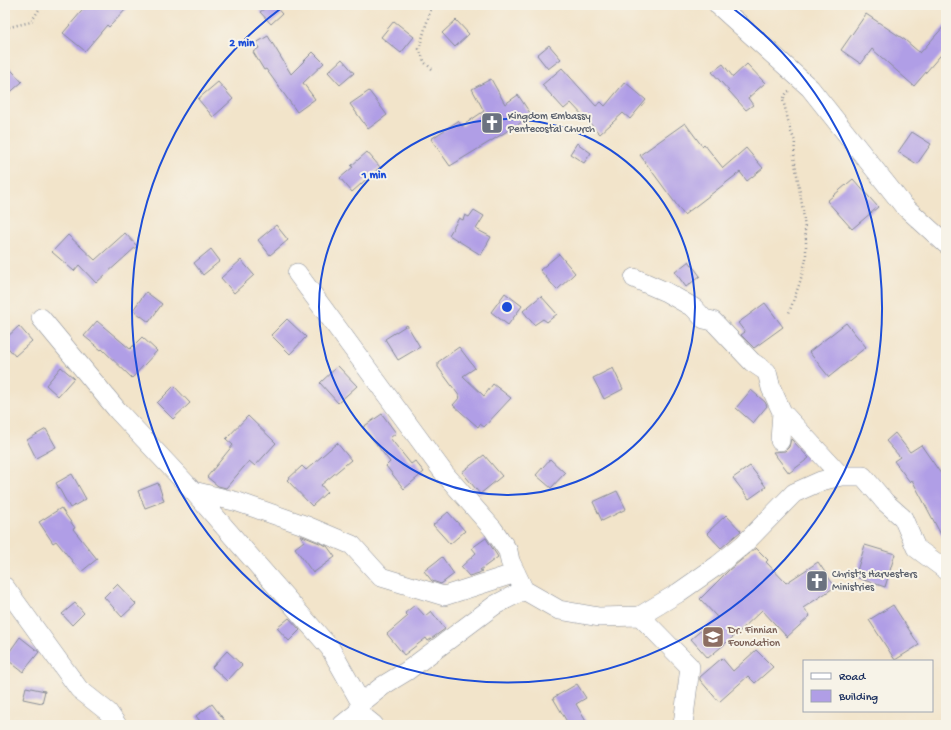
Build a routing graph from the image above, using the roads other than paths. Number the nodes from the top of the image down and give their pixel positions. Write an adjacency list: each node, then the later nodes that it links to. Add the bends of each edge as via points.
1 (718, 5): 2 (street, via 810,88 903,205)
2 (946, 244)
3 (297, 273): 11 (street, via 444,474 493,529 508,552)
4 (634, 278): 6 (street, via 666,292 694,308 704,319 713,321 752,362 767,372)
5 (41, 318): 9 (street, via 118,411)
6 (782, 412): 7 (street); 8 (street)
7 (780, 441)
8 (841, 476): 10 (street, via 863,476 903,518 916,548); 14 (street, via 821,481 794,493 744,544 718,565)
9 (193, 491): 11 (street, via 238,502 340,539 352,545 381,577 444,596); 15 (street, via 330,648)
10 (946, 570)
11 (516, 573): 13 (street)
12 (5, 587): 16 (street, via 78,689 108,712)
13 (524, 590): 14 (street, via 559,610 598,617); 15 (street, via 496,605 384,686)
14 (640, 616): 19 (street, via 690,667)
15 (360, 707): 17 (street); 18 (street)
16 (117, 725)
17 (342, 725)
18 (374, 725)
19 (683, 725)

